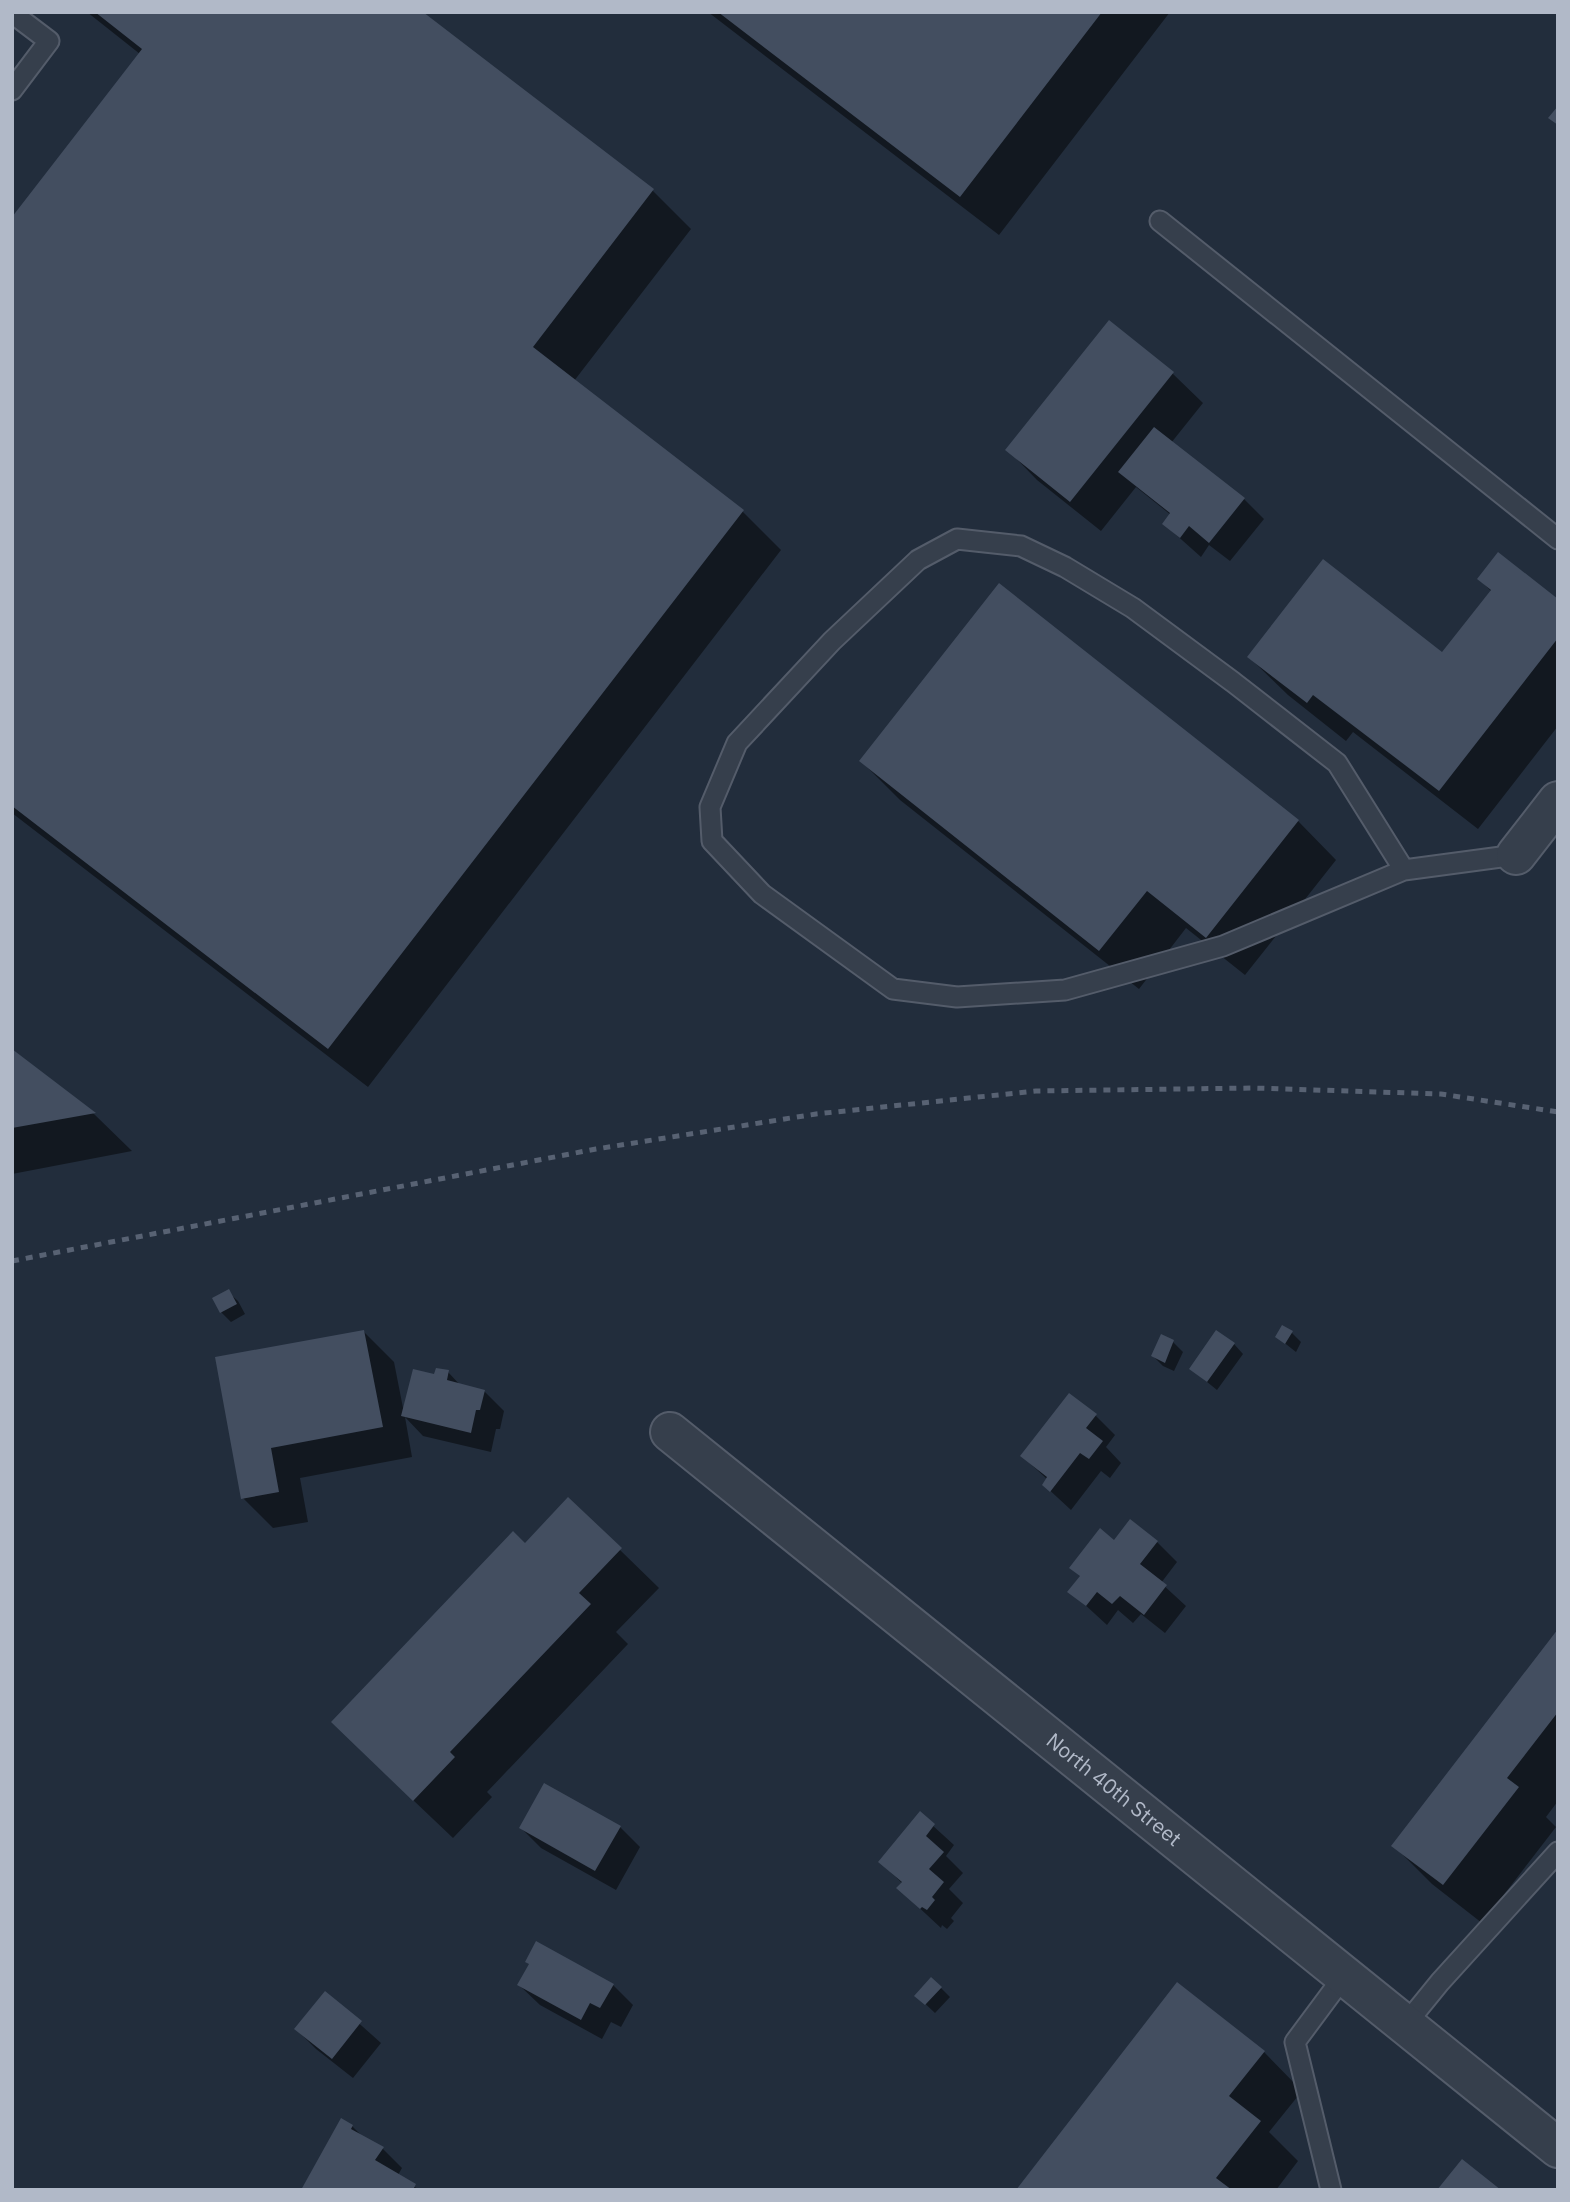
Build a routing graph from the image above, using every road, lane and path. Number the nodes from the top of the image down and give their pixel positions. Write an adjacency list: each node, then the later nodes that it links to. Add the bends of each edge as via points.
1 (12, 13): 2 (lane, via 49,41)
2 (12, 90)
3 (1160, 221): 4 (lane)
4 (1558, 539)
5 (1558, 800): 6 (street)
6 (1516, 855): 7 (lane)
7 (1404, 870): 7 (lane, via 1202,953 1065,989 957,997 893,989 762,894 712,841 710,807 737,743 777,698 918,560 957,540 1021,546 1133,608 1337,763)
8 (670, 1432): 10 (street, North 40th Street)
9 (1558, 1852): 11 (lane)
10 (1344, 1976): 11 (street, North 40th Street); 13 (lane, via 1295,2042)
11 (1405, 2025): 12 (street, North 40th Street)
12 (1558, 2148)
13 (1331, 2190)

